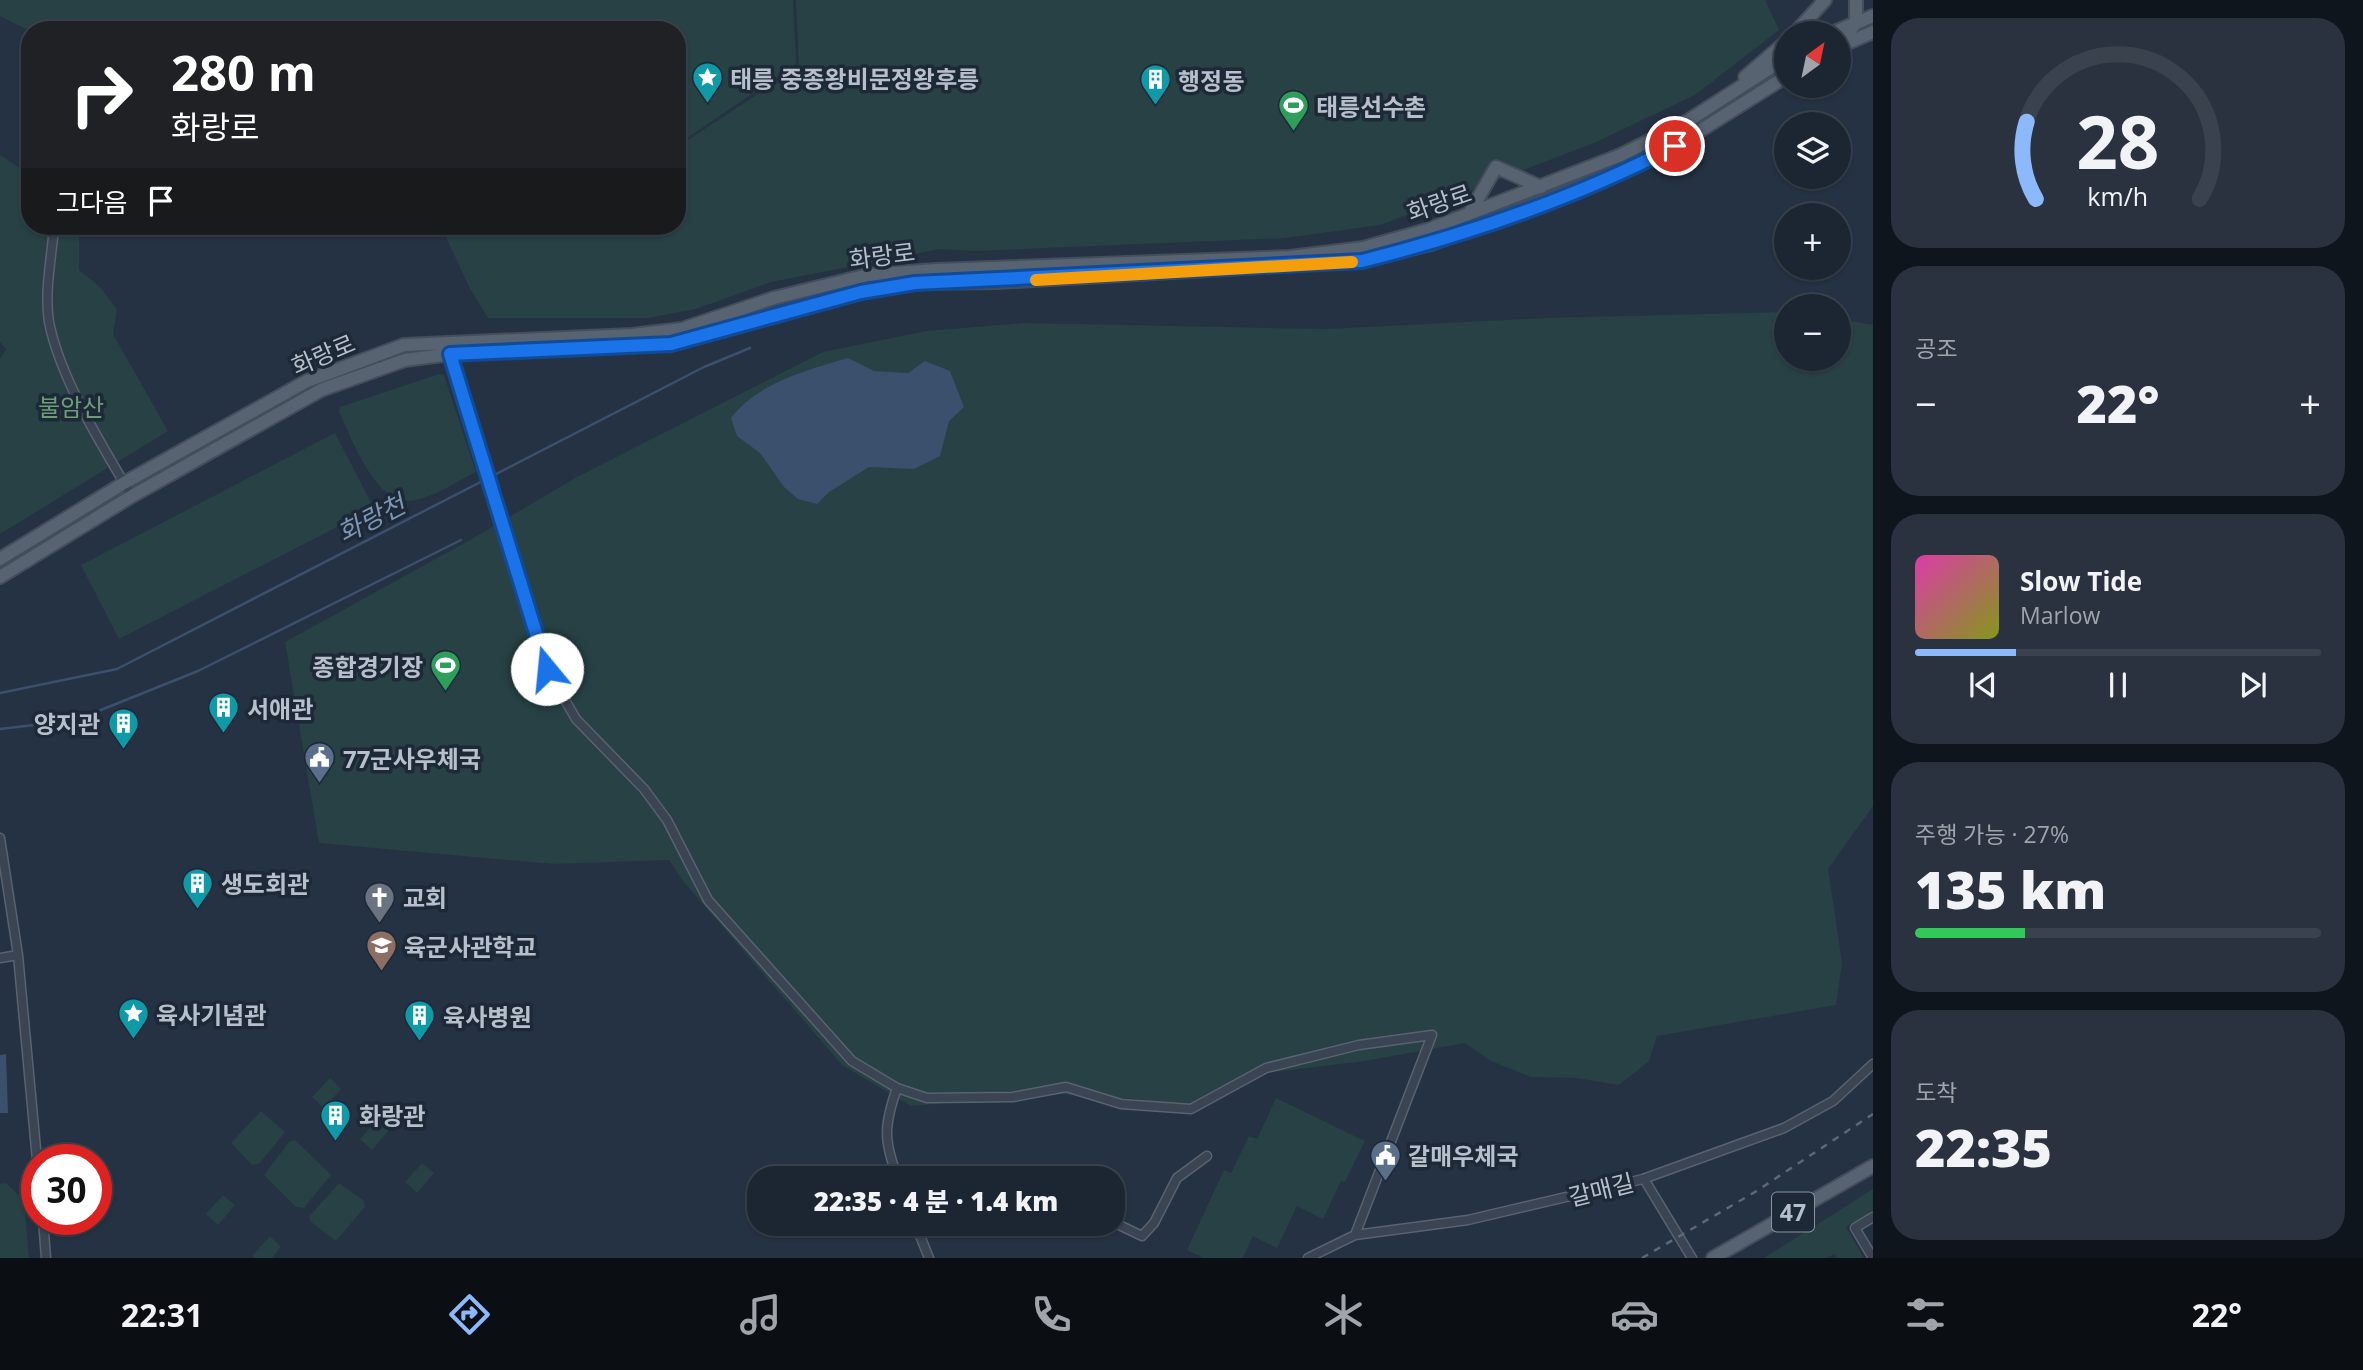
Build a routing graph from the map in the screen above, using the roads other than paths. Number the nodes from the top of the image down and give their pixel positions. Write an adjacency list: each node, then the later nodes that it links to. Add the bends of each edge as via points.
1 (1825, 0): 5 (main road)
2 (1849, 0): 4 (main road)
3 (1857, 0): 4 (main road)
4 (1864, 20)
5 (1806, 21)
6 (1873, 32): 7 (main road)
7 (1852, 40)
8 (1774, 52): 11 (main road)
9 (1774, 65): 11 (main road, 화랑로)
10 (1774, 84): 14 (main road, 화랑로, via 1660,154)
11 (1712, 106): 12 (main road, 화랑로, via 1652,140)
12 (1583, 170): 13 (main road, 화랑로); 14 (main road, via 1574,184 1546,195)
13 (1542, 187): 15 (main road, 화랑로); 15 (main road, via 1496,167)
14 (1550, 200): 17 (main road, 화랑로)
15 (1471, 213): 17 (main road, via 1480,217 1478,222 1437,237); 18 (main road, 화랑로, via 1351,250 1290,257 868,275 774,298 682,329)
16 (54, 235): 19 (street, via 49,321 95,434)
17 (1431, 244): 18 (main road, 화랑로, via 1362,261 915,283 861,292 671,344)
18 (448, 348): 19 (main road, 화랑로, via 404,345 306,382); 20 (main road, 화랑로, via 321,390); 27 (street, via 547,669 576,719 645,789 667,820 708,900 852,1061)
19 (124, 483): 20 (street); 21 (main road, 화랑로)
20 (131, 496): 22 (main road, 화랑로)
21 (0, 559)
22 (0, 577)
23 (0, 838): 24 (street)
24 (18, 956): 25 (street); 28 (street)
25 (0, 958)
26 (1873, 1064): 36 (street, 갈매길, via 1833,1101 1784,1128 1643,1179 1468,1220)
27 (897, 1088): 30 (street, via 885,1122); 36 (street, via 927,1098 1013,1097 1066,1087 1121,1104 1191,1109 1266,1068 1359,1045 1432,1035)
28 (36, 1144)
29 (1207, 1156): 34 (street, via 1177,1178 1154,1223 1142,1236)
30 (893, 1166)
31 (1873, 1166): 42 (main road, 47)
32 (1644, 1179): 41 (street)
33 (1873, 1217): 43 (street, via 1855,1228)
34 (1125, 1228)
35 (44, 1235): 38 (street)
36 (1354, 1235): 40 (street, 갈매길)
37 (920, 1236): 39 (street)
38 (46, 1258)
39 (929, 1258)
40 (1308, 1258)
41 (1692, 1258)
42 (1713, 1258)
43 (1873, 1258)

